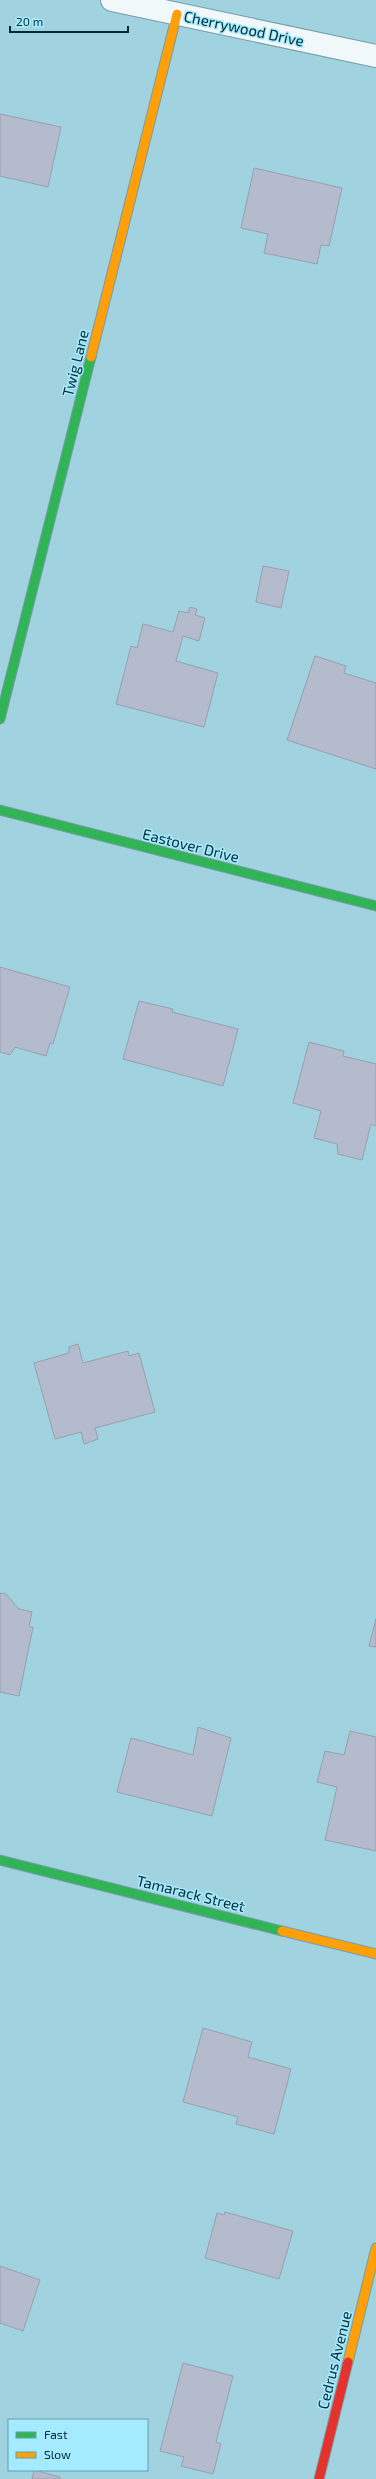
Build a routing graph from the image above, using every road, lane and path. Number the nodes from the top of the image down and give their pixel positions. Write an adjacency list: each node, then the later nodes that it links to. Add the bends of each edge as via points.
1 (112, 0): 2 (street, Cherrywood Drive)
2 (177, 14): 3 (street, Cherrywood Drive); 4 (street, Twig Lane)
3 (376, 56)
4 (0, 719)
5 (0, 810): 6 (street, Eastover Drive)
6 (376, 906)
7 (0, 1860): 8 (street, Tamarack Street)
8 (376, 1954)
9 (376, 2248): 10 (street, Cedrus Avenue)
10 (319, 2479)

